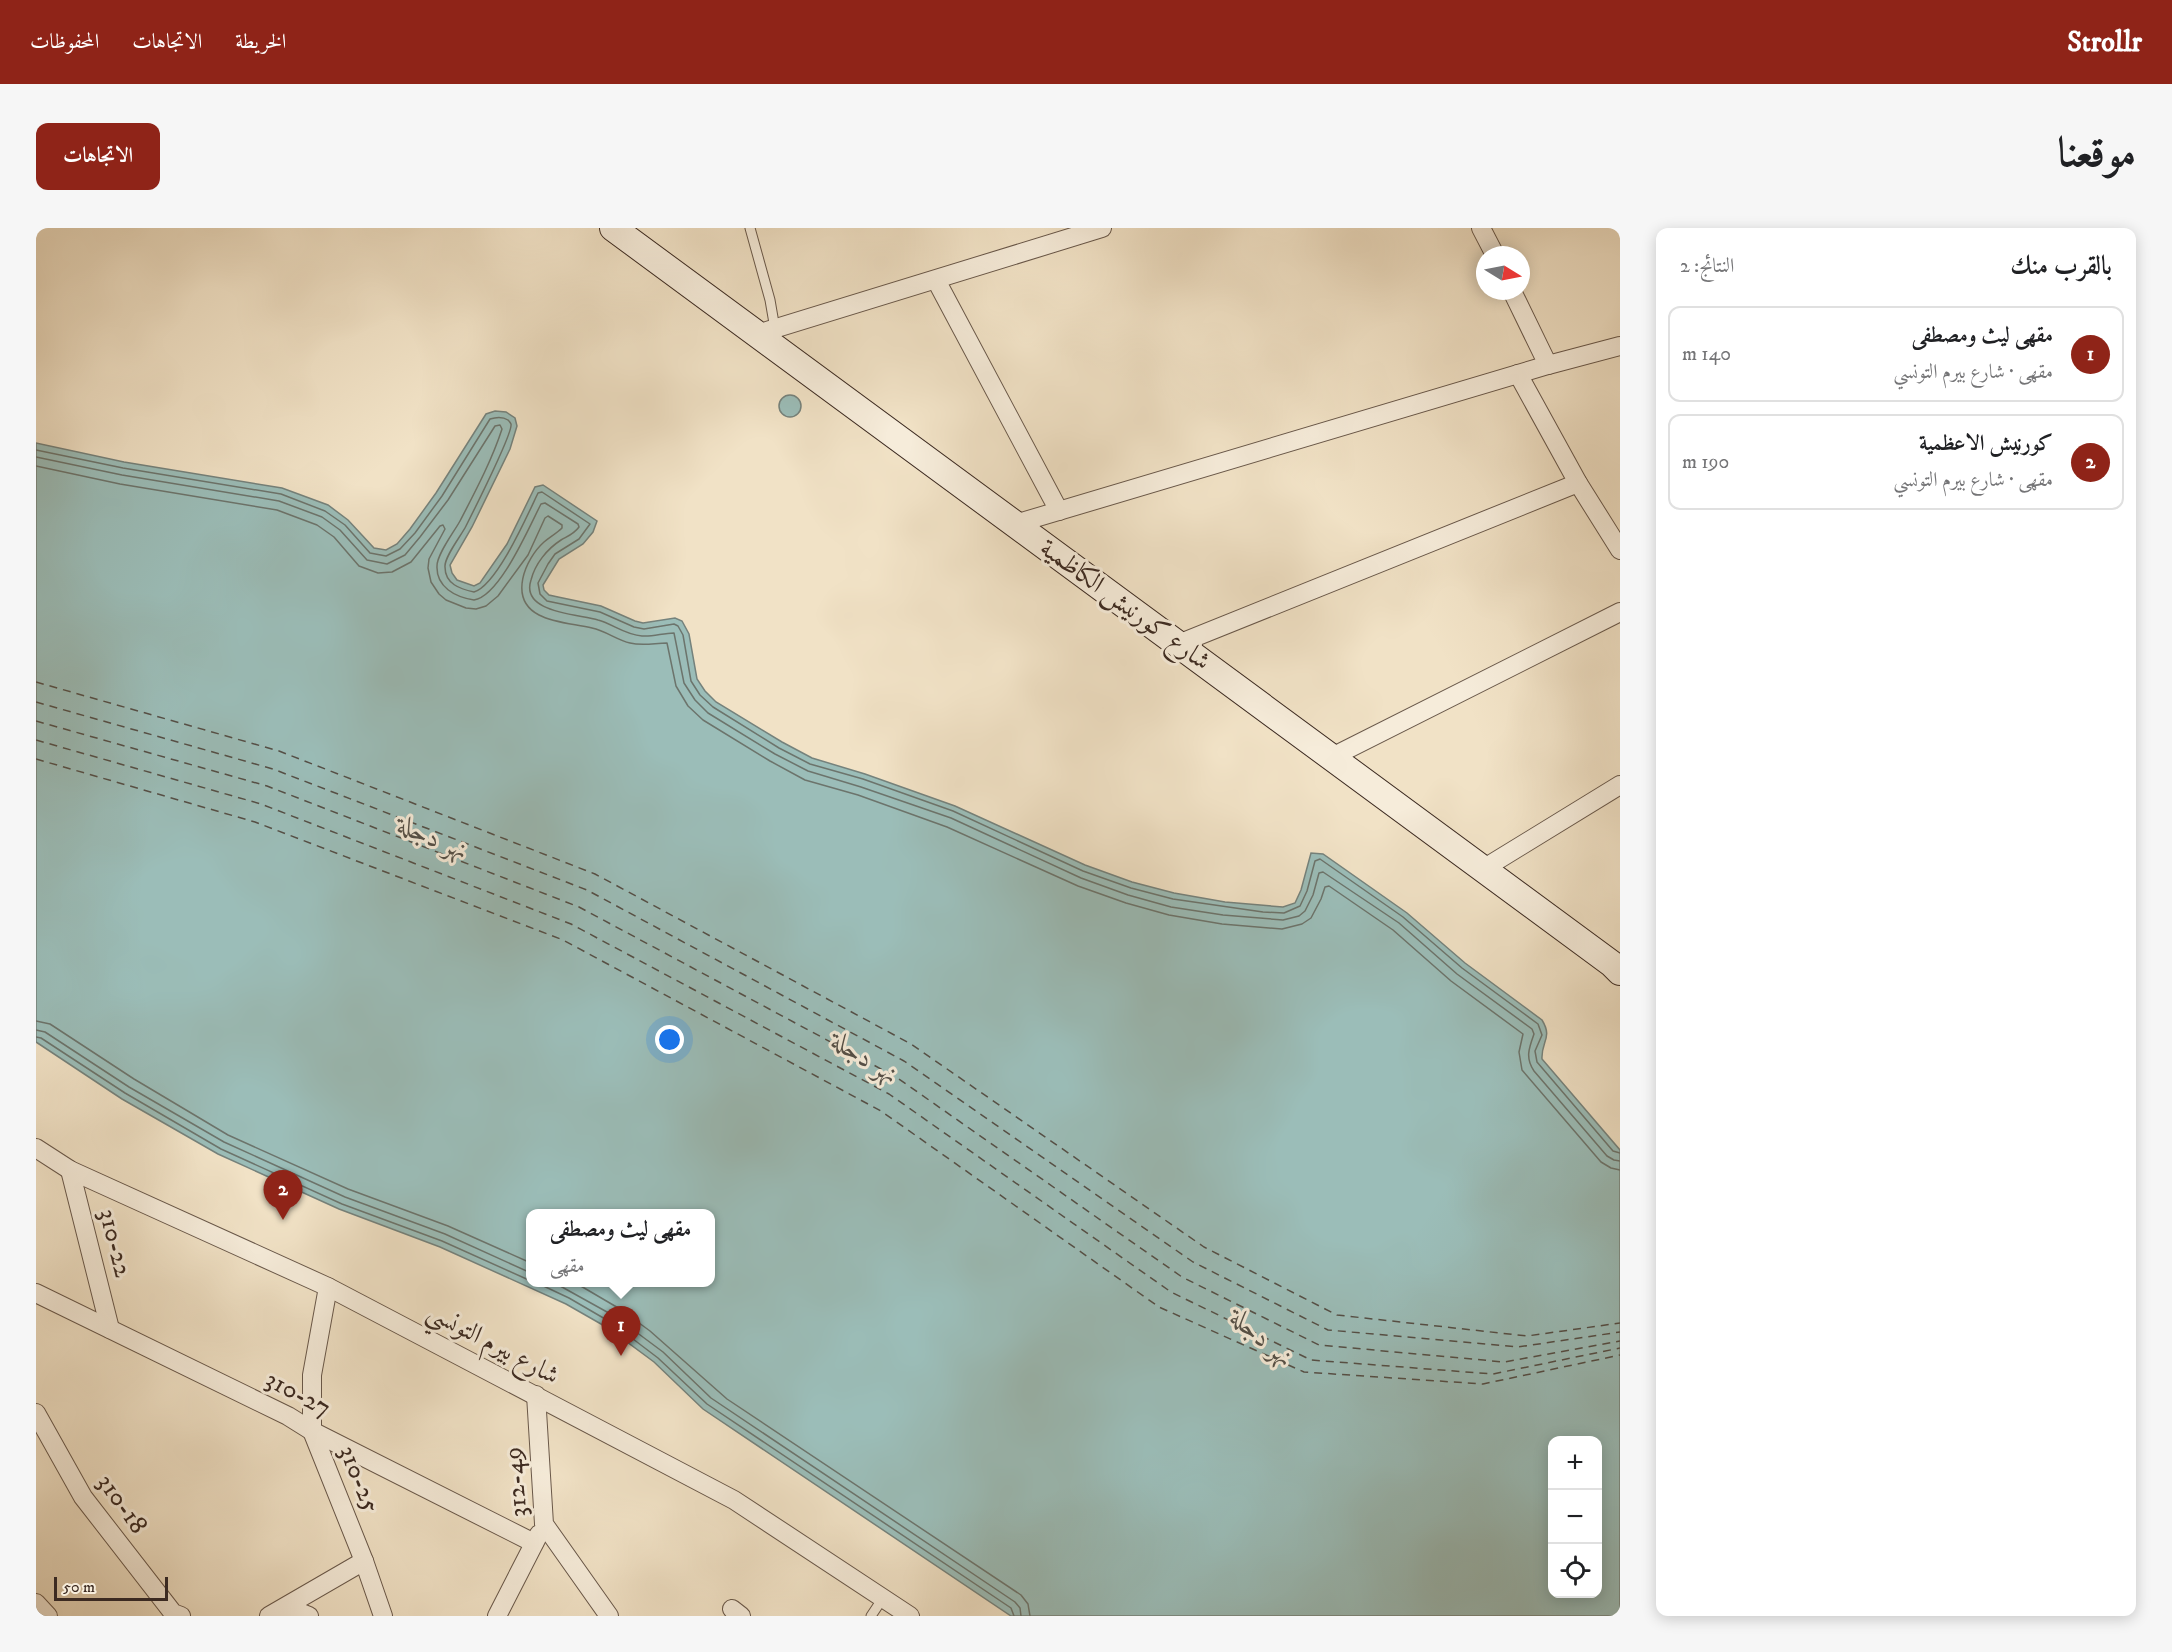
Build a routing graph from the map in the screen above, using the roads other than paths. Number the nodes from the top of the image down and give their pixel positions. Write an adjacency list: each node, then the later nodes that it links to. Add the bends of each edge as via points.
1 (750, 228): 9 (lane, via 770,300)
2 (1102, 228): 4 (street)
3 (1481, 228): 6 (street)
4 (1079, 231): 7 (street)
5 (621, 232): 9 (street, شارع كورنيش الكاظمية)
6 (1490, 246)
7 (936, 280): 9 (street); 14 (street)
8 (1516, 300): 11 (street)
9 (766, 332): 15 (street, شارع كورنيش الكاظمية)
10 (1620, 346): 11 (street)
11 (1548, 365): 12 (street)
12 (1518, 374): 13 (street); 14 (street)
13 (1578, 483): 16 (street); 18 (street)
14 (1059, 511): 15 (street)
15 (1015, 524): 18 (street, شارع كورنيش الكاظمية)
16 (1620, 550)
17 (1620, 612): 19 (street)
18 (1178, 644): 19 (street, شارع كورنيش الكاظمية)
19 (1332, 757): 21 (street, شارع كورنيش الكاظمية)
20 (1620, 785): 21 (street)
21 (1483, 869): 22 (street, شارع كورنيش الكاظمية)
22 (1620, 972)
23 (36, 1148): 24 (street, شارع بيرم التونسي)
24 (70, 1170): 25 (street, شارع بيرم التونسي); 27 (street, 310-22)
25 (327, 1287): 28 (street, شارع بيرم التونسي); 30 (street, 310-25, via 312,1375)
26 (36, 1293): 27 (street, 310-27)
27 (110, 1329): 30 (street, 310-27)
28 (536, 1395): 31 (street, 312-49); 34 (street, شارع بيرم التونسي, via 734,1500)
29 (36, 1413): 37 (street, 310-18, via 83,1497)
30 (312, 1431): 32 (street, 310-27); 33 (street, 310-25)
31 (544, 1524): 32 (street); 43 (street, 312-49)
32 (534, 1543): 42 (street)
33 (364, 1561): 36 (street); 41 (street, 310-25)
34 (883, 1598): 44 (lane); 45 (street, شارع بيرم التونسي)
35 (36, 1603): 38 (street)
36 (287, 1607): 39 (street); 40 (street)
37 (175, 1615)
38 (48, 1616)
39 (269, 1616)
40 (309, 1616)
41 (383, 1616)
42 (497, 1616)
43 (609, 1616)
44 (871, 1616)
45 (910, 1616)

